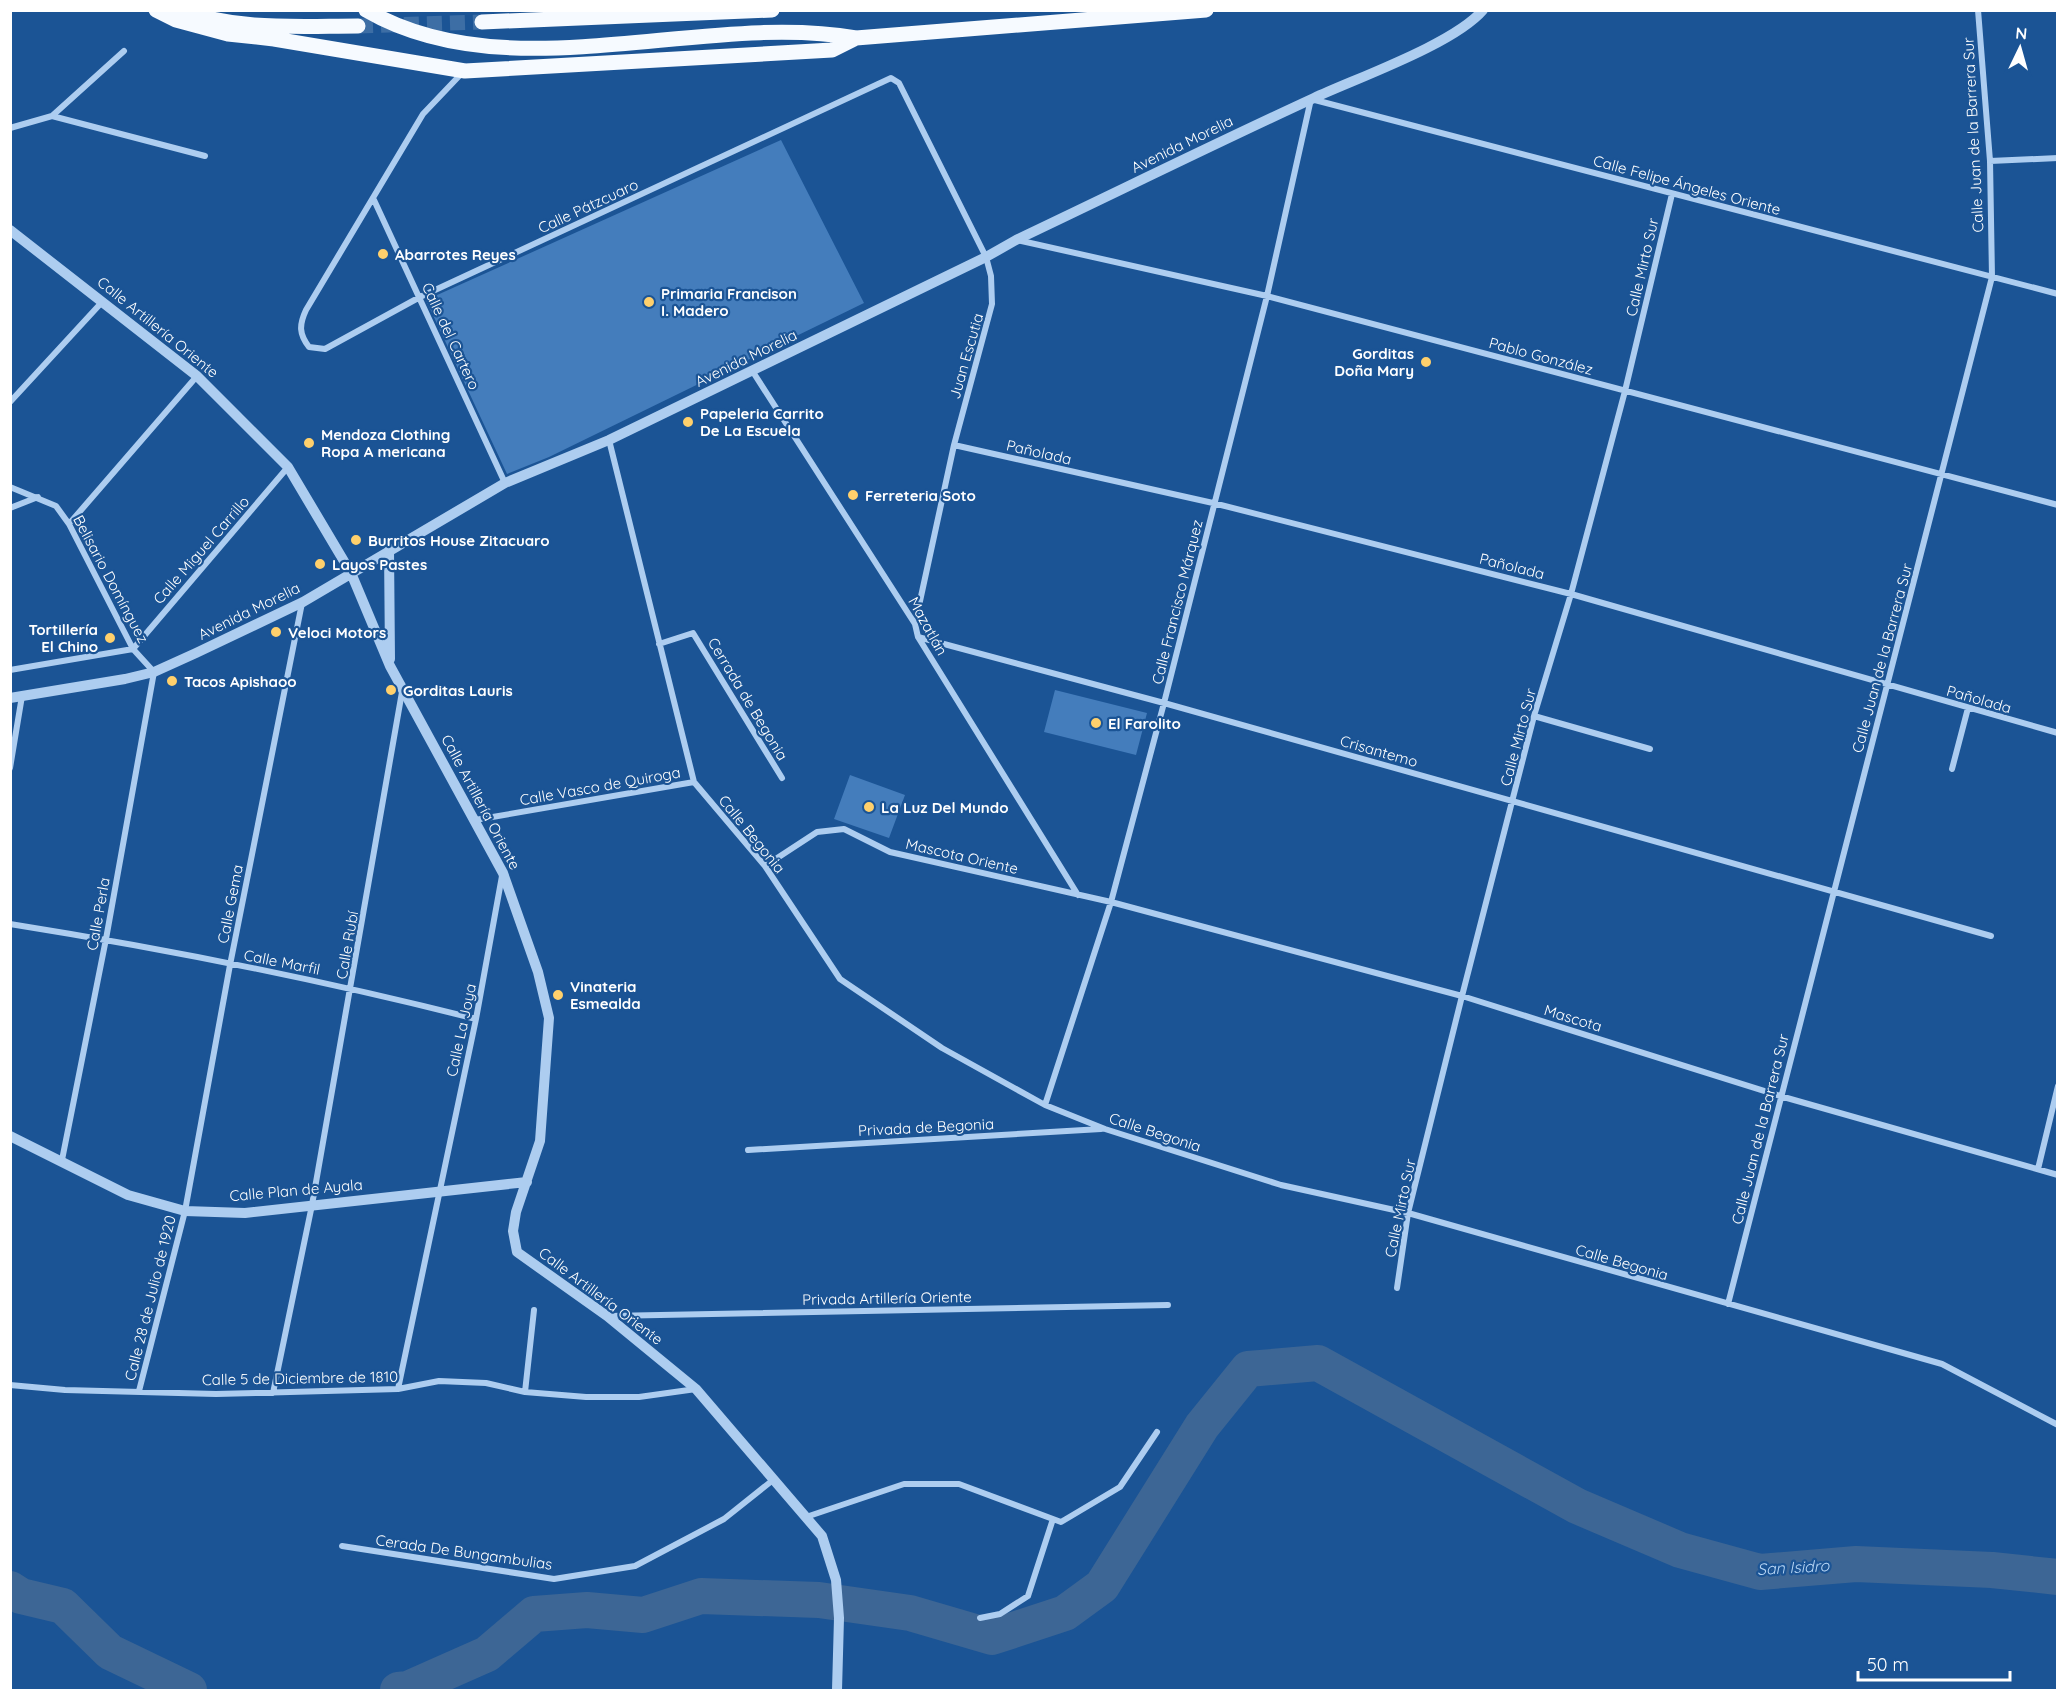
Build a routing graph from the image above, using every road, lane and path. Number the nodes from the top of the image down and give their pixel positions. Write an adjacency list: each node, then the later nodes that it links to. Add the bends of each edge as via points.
1 (156, 10): 12 (main road, via 176,21 228,34)
2 (181, 10): 9 (main road, via 207,20 280,27)
3 (366, 10): 10 (main road, via 413,32 440,39 516,47 612,45 770,32 820,32)
4 (772, 10): 8 (main road)
5 (1206, 10): 10 (main road)
6 (1483, 10): 14 (street, Avenida Morelia, via 1476,19 1433,44)
7 (1978, 10): 19 (street, Calle Juan de la Barrera Sur)
8 (482, 22)
9 (358, 26)
10 (856, 38): 12 (main road, via 832,50)
11 (124, 51): 15 (street)
12 (465, 71): 21 (street, via 423,114)
13 (891, 78): 24 (street, Juan Escutia, via 899,83); 28 (street, Calle Pátzcuaro)
14 (1311, 99): 20 (street, Calle Felipe Ángeles Oriente); 23 (street, Avenida Morelia); 27 (street, Calle Francisco Márquez)
15 (52, 116): 16 (street); 17 (street)
16 (10, 128)
17 (205, 156)
18 (2058, 158): 19 (street)
19 (1990, 161): 25 (street, Calle Juan de la Barrera Sur)
20 (1672, 194): 25 (street, Calle Felipe Ángeles Oriente); 32 (street, Calle Mirto Sur)
21 (374, 200): 28 (street, Calle del Cartero); 28 (street, Calle Pátzcuaro, via 306,310 300,335 309,347 325,349)
22 (11, 232): 29 (street, Calle Artillería Oriente)
23 (1016, 240): 24 (street, Avenida Morelia); 27 (street, Pablo González)
24 (986, 257): 30 (street, Avenida Morelia); 35 (street, Juan Escutia, via 992,304)
25 (1992, 277): 26 (street, Calle Felipe Ángeles Oriente); 37 (street, Calle Juan de la Barrera Sur)
26 (2058, 294)
27 (1267, 296): 32 (street, Pablo González); 41 (street, Calle Francisco Márquez)
28 (420, 297): 38 (street, Calle del Cartero)
29 (104, 300): 31 (street, Calle Artillería Oriente); 33 (street)
30 (753, 372): 34 (street, Avenida Morelia); 49 (street, Mazatlán)
31 (197, 376): 36 (street, Calle Artillería Oriente); 44 (street)
32 (1625, 391): 37 (street, Pablo González); 47 (street, Calle Mirto Sur)
33 (10, 402)
34 (609, 440): 38 (street, Avenida Morelia); 51 (street, Calle Begonia)
35 (954, 445): 41 (street, Pañolada); 49 (street, Juan Escutia)
36 (288, 467): 46 (street, Calle Artillería Oriente); 52 (street, Calle Miguel Carrillo)
37 (1941, 475): 42 (street, Pablo González); 56 (street, Calle Juan de la Barrera Sur)
38 (505, 483): 45 (street, Avenida Morelia)
39 (10, 487): 40 (street, Belisario Domínguez)
40 (38, 497): 43 (street); 44 (street, Belisario Domínguez, via 56,506)
41 (1213, 503): 47 (street, Pañolada); 59 (street, Calle Francisco Márquez)
42 (2058, 505)
43 (10, 508)
44 (69, 524): 52 (street, Belisario Domínguez)
45 (389, 550): 46 (street, Avenida Morelia); 53 (street)
46 (351, 573): 48 (street, Avenida Morelia); 53 (street, Calle Artillería Oriente)
47 (1571, 594): 56 (street, Pañolada); 61 (street, Calle Mirto Sur)
48 (303, 602): 55 (street, Avenida Morelia); 78 (street, Calle Gema)
49 (915, 624): 50 (street, Mazatlán)
50 (918, 637): 59 (street, Crisantemo); 73 (street, Mazatlán)
51 (659, 644): 66 (street, Cerrada de Begonia, via 693,633); 67 (street, Calle Begonia)
52 (133, 649): 54 (street); 55 (street, Belisario Domínguez)
53 (390, 666): 57 (street, Calle Artillería Oriente)
54 (10, 670)
55 (154, 672): 58 (street, Avenida Morelia); 77 (street, Calle Perla)
56 (1888, 685): 60 (street, Pañolada); 72 (street, Calle Juan de la Barrera Sur)
57 (403, 688): 69 (street, Calle Artillería Oriente); 79 (street, Calle Rubí)
58 (16, 697): 64 (street)
59 (1164, 703): 68 (street, Crisantemo); 74 (street, Calle Francisco Márquez)
60 (1968, 708): 62 (street, Pañolada); 65 (street)
61 (1534, 716): 63 (street); 68 (street, Calle Mirto Sur)
62 (2058, 733)
63 (1650, 749)
64 (10, 768)
65 (1952, 769)
66 (782, 778)
67 (694, 782): 69 (street, Calle Vasco de Quiroga); 70 (street, Calle Begonia)
68 (1514, 801): 72 (street, Crisantemo); 80 (street, Calle Mirto Sur)
69 (475, 820): 71 (street, Calle Artillería Oriente)
70 (765, 866): 73 (street, Mascota Oriente, via 817,832 844,829 890,852); 84 (street, Calle Begonia, via 840,979 942,1048)
71 (503, 873): 81 (street, Calle La Joya); 91 (street, Calle Artillería Oriente, via 538,972 549,1018 540,1141)
72 (1833, 890): 76 (street, Crisantemo); 83 (street, Calle Juan de la Barrera Sur)
73 (1078, 895): 74 (street, Mascota)
74 (1111, 903): 80 (street, Mascota); 84 (street, Calle Francisco Márquez)
75 (10, 924): 77 (street, Calle Marfil)
76 (1991, 936)
77 (106, 939): 78 (street, Calle Marfil); 88 (street, Calle Perla)
78 (230, 964): 79 (street, Calle Marfil); 94 (street, Calle Gema)
79 (352, 988): 81 (street, Calle Marfil); 93 (street, Calle Rubí)
80 (1462, 996): 83 (street, Mascota); 95 (street, Calle Mirto Sur)
81 (476, 1019): 92 (street, Calle La Joya)
82 (2058, 1086): 89 (street)
83 (1780, 1096): 89 (street, Mascota); 97 (street, Calle Juan de la Barrera Sur)
84 (1046, 1106): 85 (street, Calle Begonia)
85 (1105, 1129): 87 (street, Privada de Begonia); 95 (street, Calle Begonia, via 1281,1185)
86 (10, 1136): 88 (street, Calle Plan de Ayala)
87 (748, 1150)
88 (62, 1160): 94 (street, Calle Plan de Ayala, via 128,1195)
89 (2038, 1169): 90 (street, Mascota)
90 (2058, 1175)
91 (527, 1182): 92 (street, Calle Plan de Ayala); 100 (street, Calle Artillería Oriente, via 513,1231 517,1252)
92 (439, 1191): 93 (street, Calle Plan de Ayala); 102 (street, Calle La Joya)
93 (312, 1205): 94 (street, Calle Plan de Ayala, via 245,1213); 106 (street, Calle Rubí)
94 (185, 1211): 104 (street, Calle 28 de Julio de 1920)
95 (1408, 1213): 96 (street, Calle Mirto Sur); 97 (street, Calle Begonia)
96 (1396, 1288)
97 (1728, 1304): 107 (street, Calle Begonia, via 1941,1364)
98 (1168, 1305): 100 (street, Privada Artillería Oriente)
99 (534, 1310): 105 (street)
100 (607, 1316): 103 (street, Calle Artillería Oriente)
101 (10, 1385): 104 (street, Calle 5 de Diciembre de 1810)
102 (398, 1389): 105 (street, Calle 5 de Diciembre de 1810, via 439,1381 486,1383); 106 (street, Calle 5 de Diciembre de 1810)
103 (696, 1389): 105 (street, Calle 5 de Diciembre de 1810, via 639,1397); 109 (street, Calle Artillería Oriente)
104 (139, 1391): 106 (street, Calle 5 de Diciembre de 1810)
105 (525, 1392)
106 (273, 1393)
107 (2058, 1425)
108 (1157, 1432): 111 (street, via 1120,1487 1061,1522)
109 (773, 1480): 110 (street, Calle Artillería Oriente); 112 (street, Cerada De Bungambulias, via 724,1519 635,1566 554,1579)
110 (806, 1517): 111 (street, via 904,1484 959,1484); 114 (street, Calle Artillería Oriente, via 822,1536 836,1580)
111 (1053, 1519): 113 (street, via 1028,1596 1000,1614)
112 (342, 1546)
113 (980, 1618)
114 (837, 1690)

